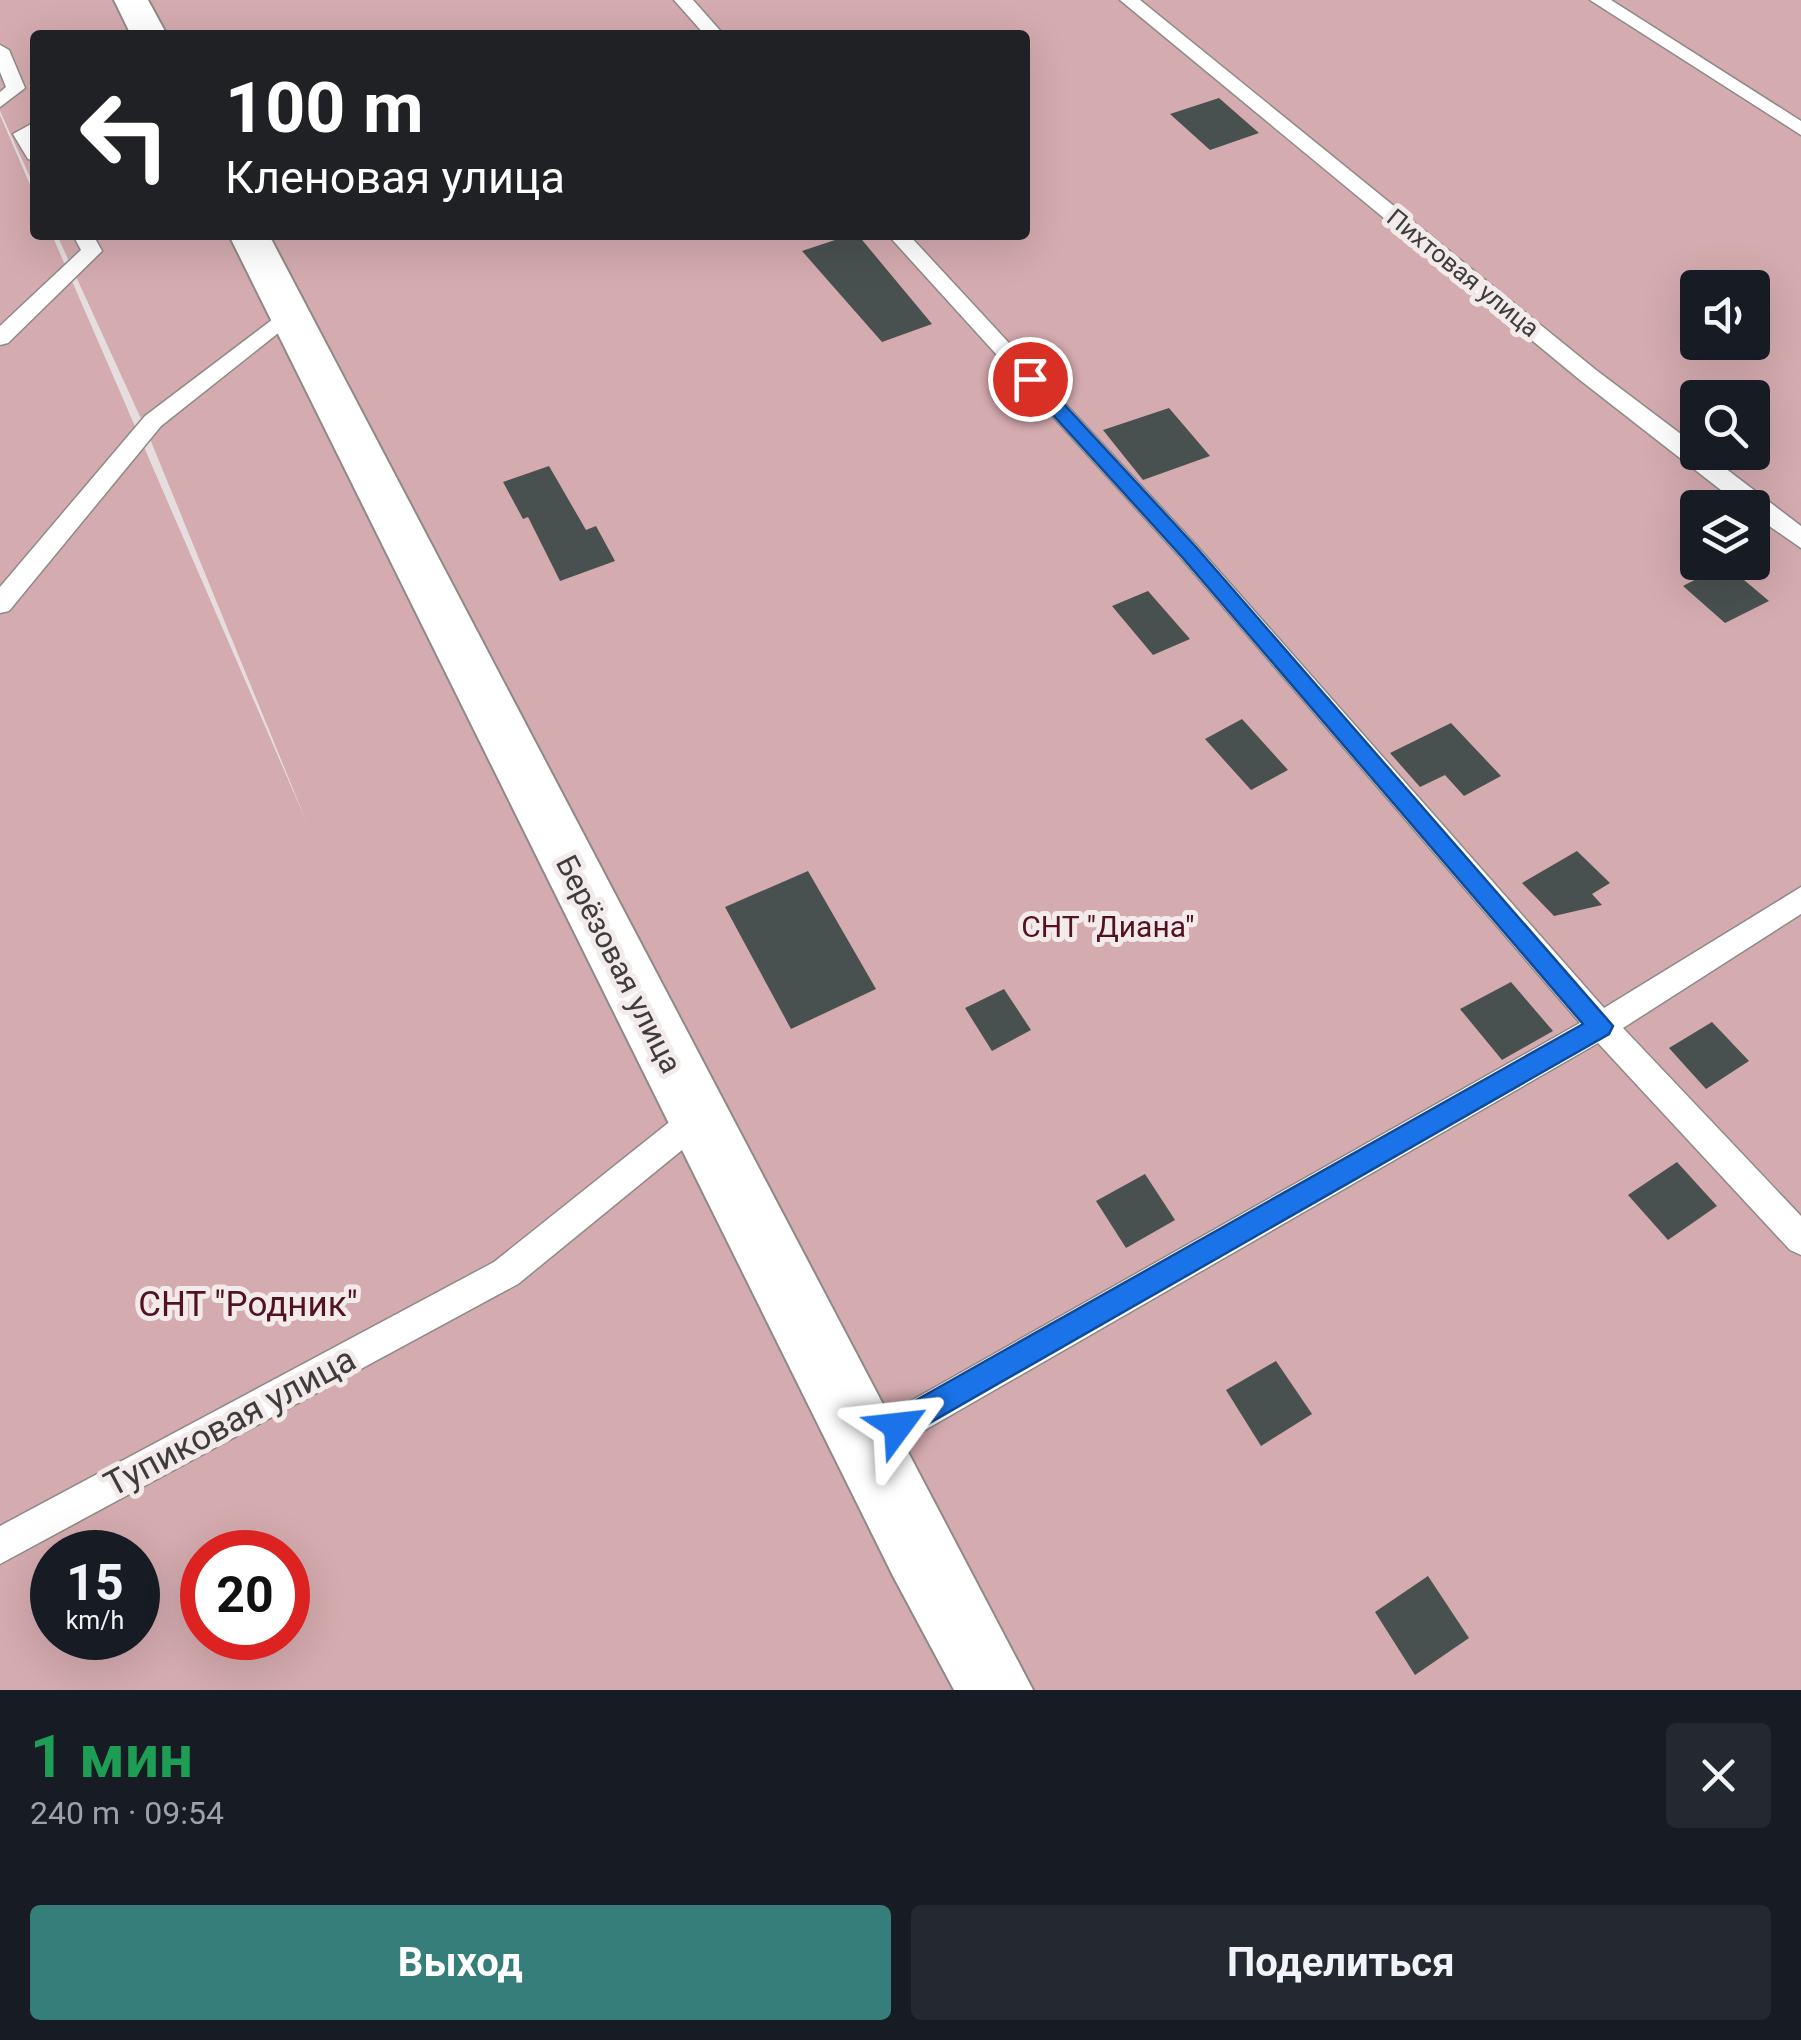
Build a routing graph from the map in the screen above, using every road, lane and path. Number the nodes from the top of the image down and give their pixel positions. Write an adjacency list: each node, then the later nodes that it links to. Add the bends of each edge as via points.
1 (131, 0): 5 (street)
2 (683, 0): 6 (lane)
3 (1130, 0): 15 (lane, Пихтовая улица, via 1588,375)
4 (1599, 0): 9 (lane)
5 (146, 30)
6 (710, 30)
7 (0, 50): 8 (lane, via 16,88)
8 (0, 101)
9 (1801, 128)
10 (85, 240): 14 (lane, via 92,251)
11 (252, 240): 13 (street, Берёзовая улица)
12 (903, 240): 18 (lane, via 1189,552)
13 (289, 314): 16 (lane, via 153,420); 19 (street, Берёзовая улица)
14 (0, 338)
15 (1801, 538)
16 (0, 604)
17 (1801, 898): 18 (lane)
18 (1601, 1026): 20 (lane); 21 (lane)
19 (698, 1118): 21 (street, Берёзовая улица); 22 (lane, Тупиковая улица, via 506,1273)
20 (1801, 1240)
21 (864, 1446): 23 (street, Берёзовая улица)
22 (0, 1546)
23 (995, 1690)

